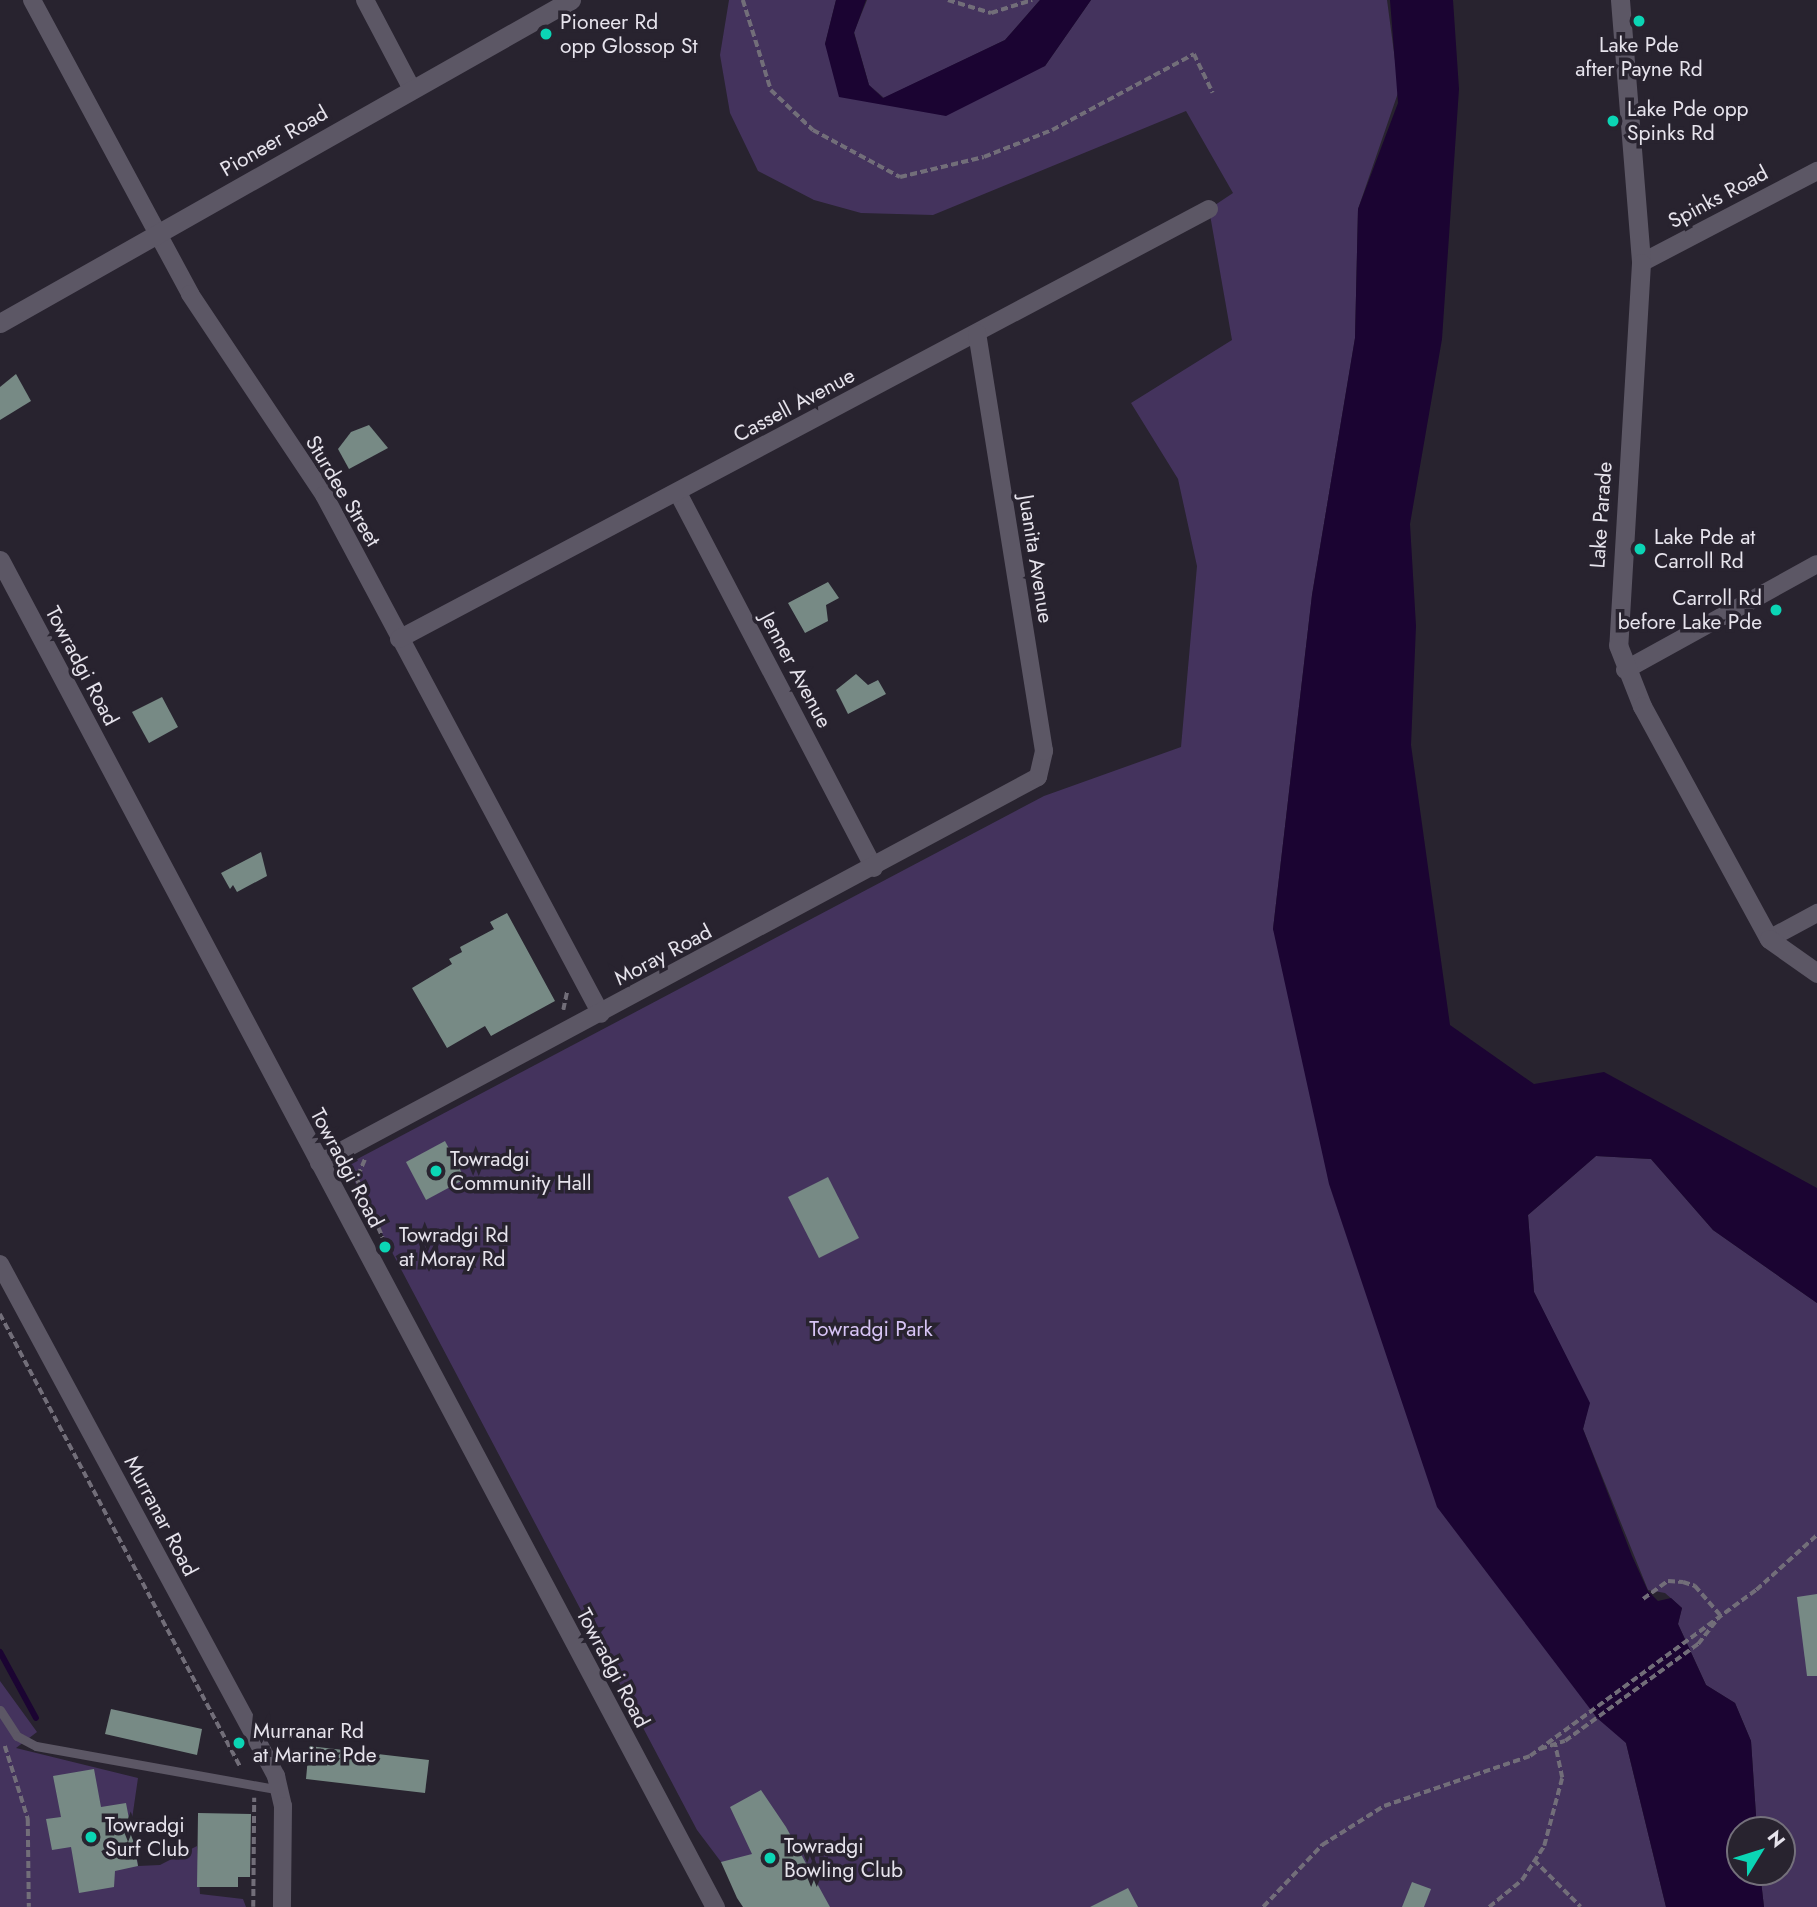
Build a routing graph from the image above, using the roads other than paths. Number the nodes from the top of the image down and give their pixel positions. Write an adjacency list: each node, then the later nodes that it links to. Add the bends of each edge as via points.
1 (32, 0): 8 (street, Sturdee Street)
2 (365, 0): 5 (street)
3 (571, 0): 5 (main road, Pioneer Road)
4 (1620, 0): 9 (main road, Lake Parade)
5 (412, 89): 8 (main road, Pioneer Road)
6 (1817, 171): 9 (street, Spinks Road)
7 (1209, 209): 11 (street, Cassell Avenue)
8 (155, 235): 10 (main road, Pioneer Road); 15 (street, Sturdee Street, via 324,495)
9 (1641, 263): 16 (main road, Lake Parade, via 1617,609)
10 (0, 323)
11 (977, 333): 12 (street, Cassell Avenue); 17 (street, Juanita Avenue, via 1044,751 1044,765)
12 (678, 493): 15 (street, Cassell Avenue); 18 (street, Jenner Avenue)
13 (0, 560): 23 (main road, Towradgi Road)
14 (1817, 564): 16 (street)
15 (399, 639): 22 (street, Sturdee Street)
16 (1625, 670): 20 (main road, Lake Parade)
17 (1028, 787): 18 (street, Moray Road)
18 (874, 867): 22 (street, Moray Road)
19 (1817, 913): 20 (street)
20 (1769, 939): 21 (main road, Lake Parade)
21 (1817, 973)
22 (601, 1014): 23 (street, Moray Road)
23 (319, 1163): 28 (main road, Towradgi Road)
24 (0, 1264): 26 (street, Murranar Road)
25 (0, 1710): 26 (lane, via 17,1736 36,1746)
26 (282, 1791): 27 (street)
27 (282, 1907)
28 (715, 1907)

